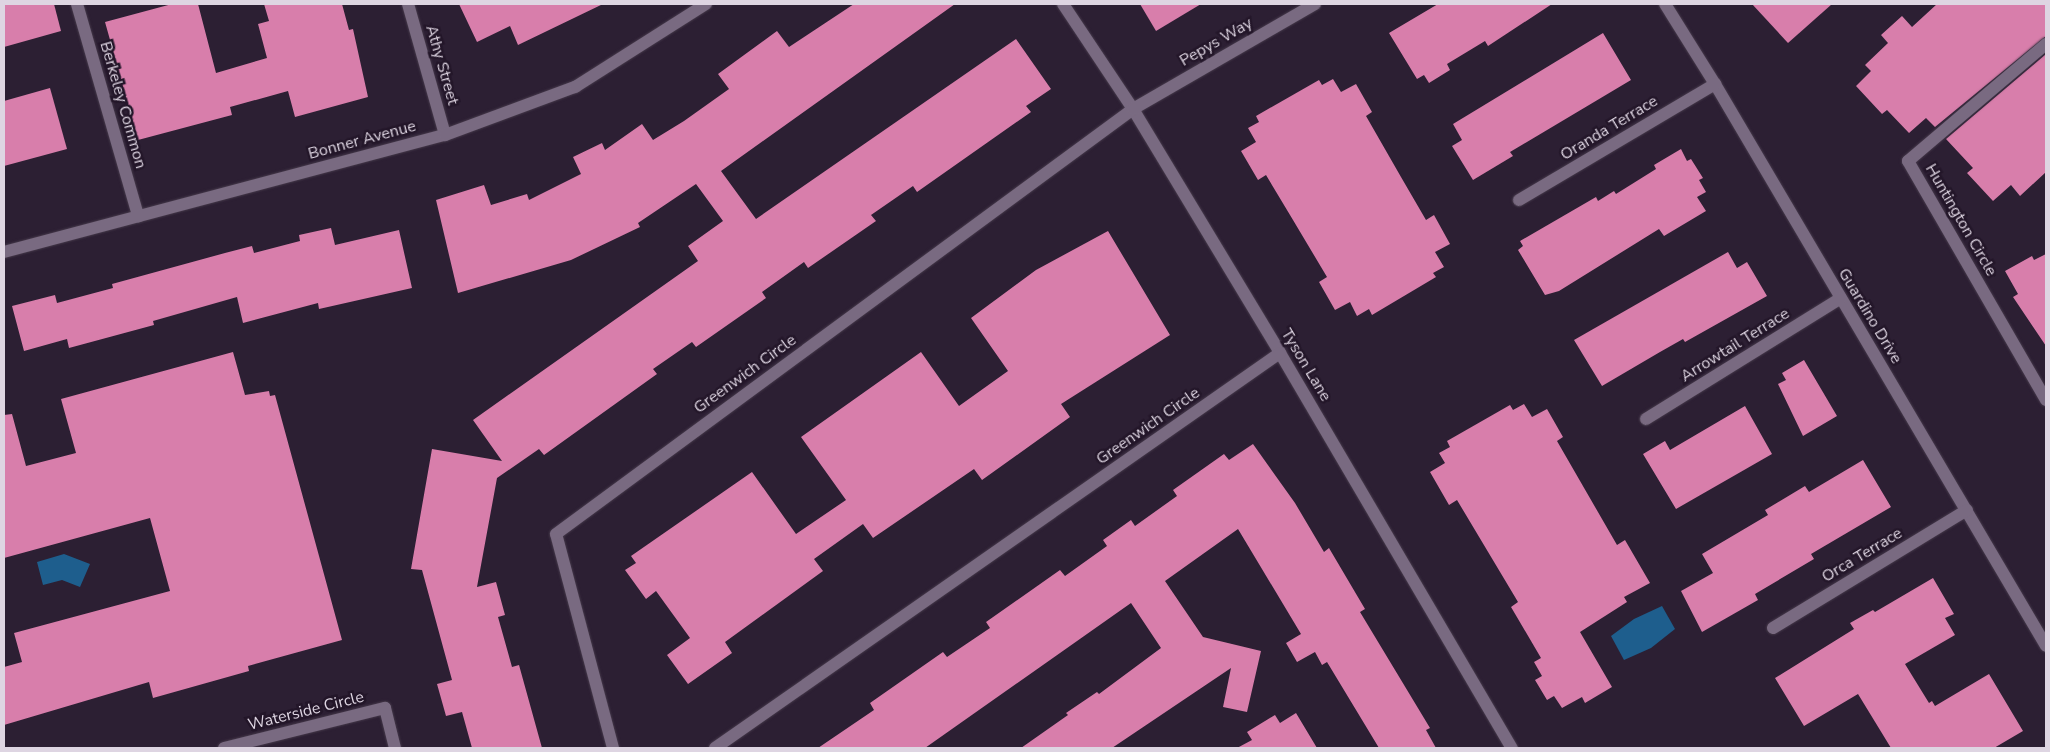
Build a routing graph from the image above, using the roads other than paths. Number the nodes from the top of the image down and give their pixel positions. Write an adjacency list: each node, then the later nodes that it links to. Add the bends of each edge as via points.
1 (77, 4): 12 (street, Berkeley Common)
2 (408, 4): 10 (street, Athy Street)
3 (706, 4): 10 (street, Bonner Avenue, via 575,87)
4 (1063, 4): 9 (street, Tyson Lane)
5 (1315, 4): 9 (street, Pepys Way)
6 (1669, 5): 8 (street, Guardino Drive)
7 (2046, 44): 16 (street, Huntington Circle, via 1908,161)
8 (1715, 84): 11 (street, Oranda Terrace); 14 (street, Guardino Drive)
9 (1133, 109): 15 (street, Tyson Lane); 23 (street, Greenwich Circle, via 556,534)
10 (445, 135): 12 (street, Bonner Avenue)
11 (1519, 200)
12 (138, 216): 13 (street, Bonner Avenue)
13 (4, 252)
14 (1841, 298): 17 (street, Arrowtail Terrace); 18 (street, Guardino Drive)
15 (1280, 353): 24 (street, Greenwich Circle); 25 (street, Tyson Lane)
16 (2046, 400)
17 (1646, 419)
18 (1967, 510): 19 (street, Orca Terrace); 20 (street, Guardino Drive)
19 (1772, 628)
20 (2046, 646)
21 (224, 748): 22 (street, Waterside Circle, via 385,708)
22 (395, 748)
23 (613, 748)
24 (714, 748)
25 (1512, 748)

